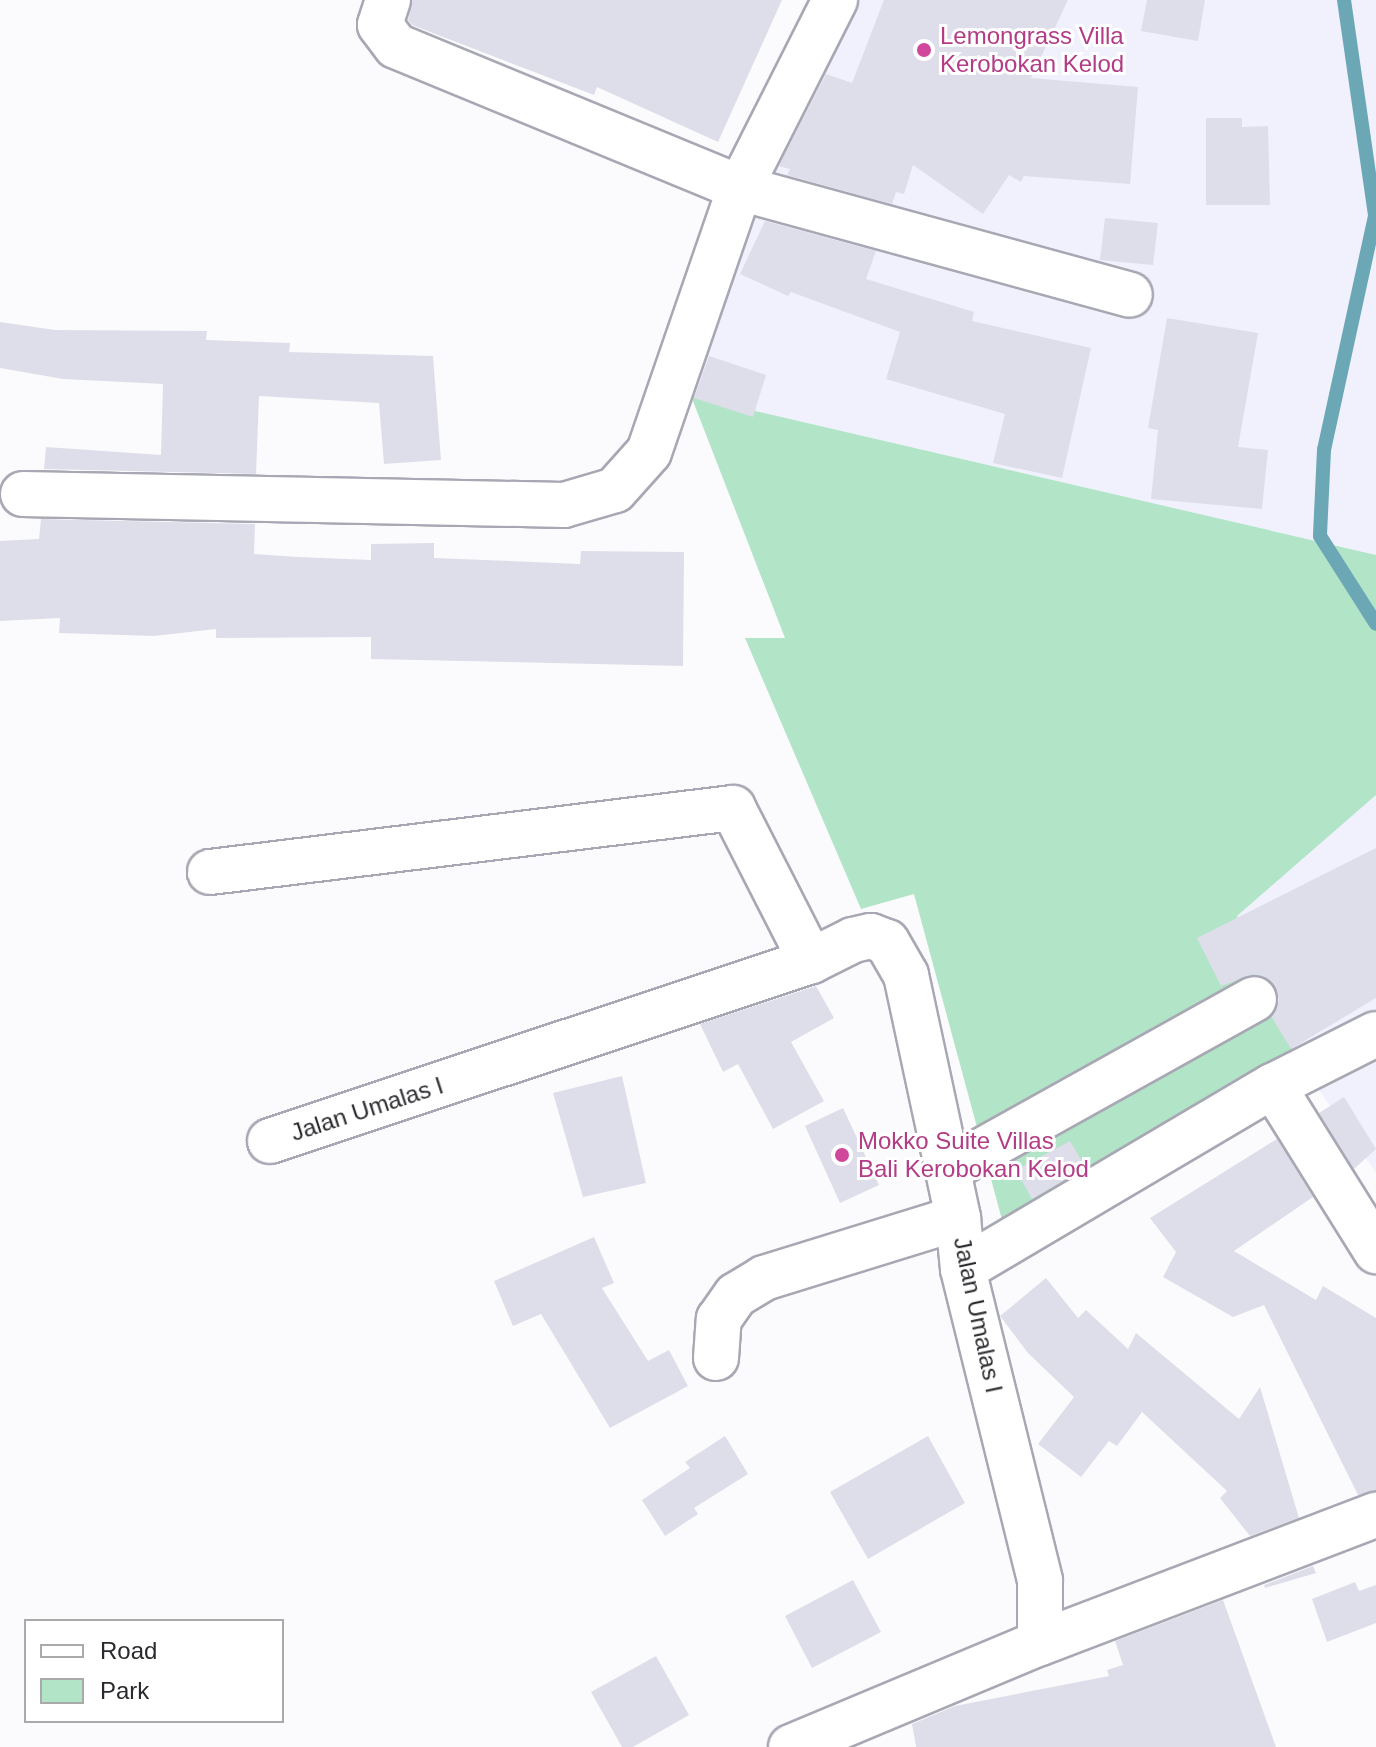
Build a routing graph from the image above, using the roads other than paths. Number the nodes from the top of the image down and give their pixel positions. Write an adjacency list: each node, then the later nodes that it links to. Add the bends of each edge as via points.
1 (388, 0): 3 (street, via 380,25 396,46)
2 (835, 0): 3 (street)
3 (740, 188): 4 (street); 5 (street, via 649,452 633,475 592,501 564,505)
4 (1130, 295)
5 (23, 494)
6 (210, 872): 7 (street, via 733,808)
7 (811, 961): 11 (street, Jalan Umalas I); 12 (street, Jalan Umalas I, via 871,936 899,955)
8 (1254, 999): 12 (street)
9 (1376, 1034): 10 (street)
10 (1273, 1086): 14 (street); 15 (street)
11 (270, 1141)
12 (949, 1169): 13 (street, Jalan Umalas I)
13 (958, 1218): 15 (street, Jalan Umalas I); 16 (street, via 764,1278 736,1295 719,1319)
14 (1376, 1251)
15 (963, 1269): 18 (street, Jalan Umalas I, via 1040,1581)
16 (716, 1358)
17 (1376, 1515): 18 (street)
18 (1040, 1643): 19 (street)
19 (791, 1747)

